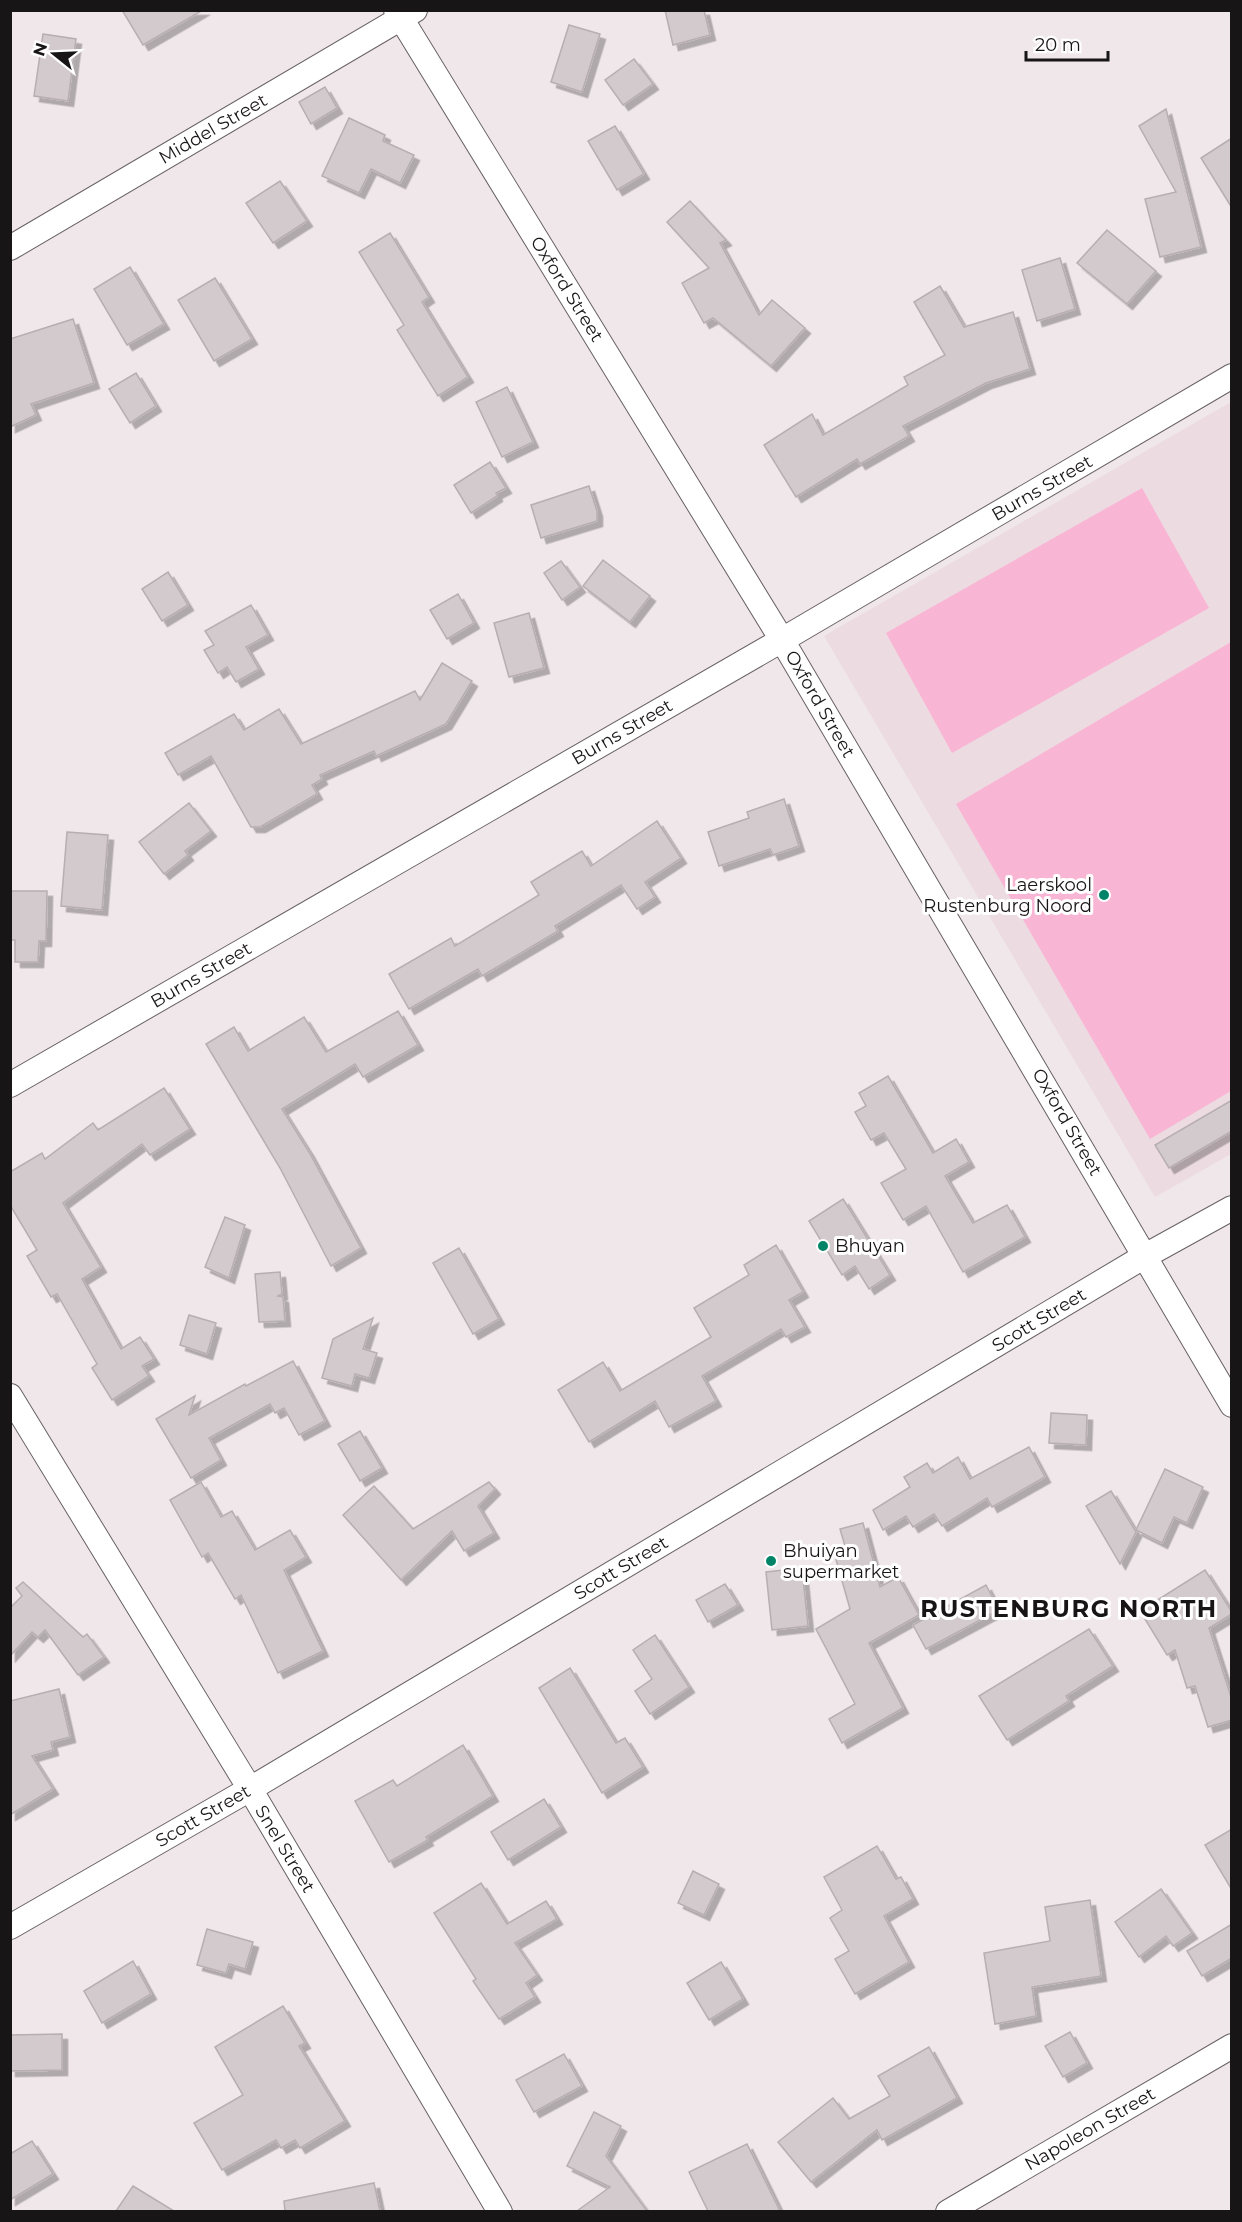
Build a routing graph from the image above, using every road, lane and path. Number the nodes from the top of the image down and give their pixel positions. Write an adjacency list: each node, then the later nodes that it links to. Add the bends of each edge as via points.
1 (404, 13): 2 (street, Middel Street); 4 (street, Oxford Street)
2 (10, 248)
3 (1232, 376): 4 (street, Burns Street)
4 (782, 640): 5 (street, Burns Street); 7 (street, Oxford Street)
5 (10, 1085)
6 (1232, 1208): 7 (street, Scott Street)
7 (1145, 1256): 9 (street, Oxford Street); 10 (street, Scott Street)
8 (10, 1396): 10 (street, Snel Street)
9 (1232, 1405)
10 (250, 1790): 11 (street, Scott Street); 13 (street, Snel Street)
11 (10, 1927)
12 (1232, 2046): 14 (street, Napoleon Street)
13 (500, 2211)
14 (948, 2211)

